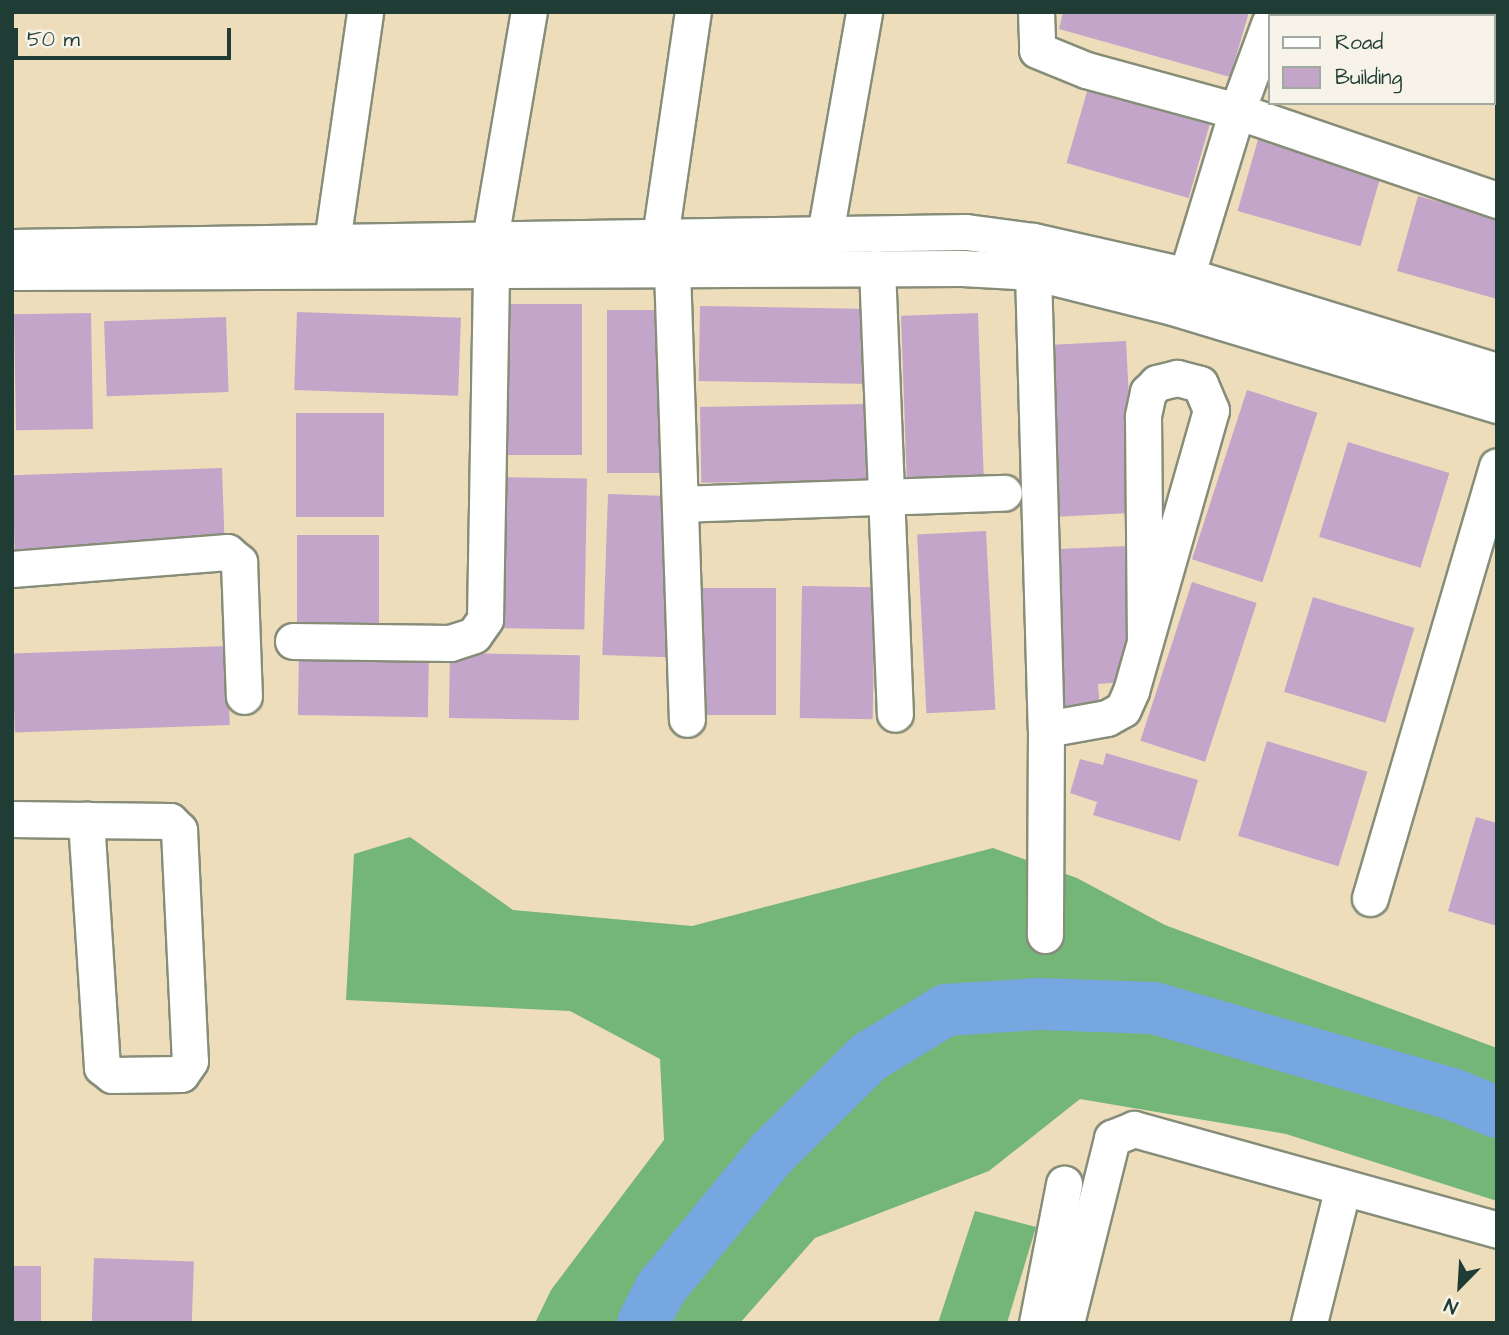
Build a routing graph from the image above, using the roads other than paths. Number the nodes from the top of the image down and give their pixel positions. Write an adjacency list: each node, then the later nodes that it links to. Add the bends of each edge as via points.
1 (365, 12): 10 (street)
2 (529, 12): 13 (street)
3 (693, 12): 12 (street)
4 (864, 12): 9 (street)
5 (1036, 12): 7 (street, via 1037,50 1086,71)
6 (1268, 27): 7 (street)
7 (1237, 111): 8 (street); 17 (street)
8 (1497, 200)
9 (825, 234): 12 (street); 14 (street, via 965,232)
10 (332, 242): 11 (street); 13 (street)
11 (12, 247)
12 (666, 253): 13 (street); 15 (street); 23 (street)
13 (491, 255): 16 (street); 25 (street, via 485,619 474,635 450,643)
14 (1014, 260): 15 (street); 17 (street); 30 (street)
15 (877, 268): 22 (street)
16 (12, 272)
17 (1182, 292): 18 (street); 19 (street)
18 (1497, 371)
19 (1497, 405)
20 (1497, 466): 33 (street)
21 (1004, 494): 22 (street)
22 (884, 498): 23 (street); 28 (street)
23 (681, 504): 29 (street)
24 (12, 569): 27 (street, via 226,552 239,562)
25 (293, 640)
26 (1145, 640): 26 (street, via 1211,410 1200,384 1177,378 1157,383 1148,393 1143,416); 30 (street, via 1123,709 1107,718)
27 (244, 696)
28 (895, 714)
29 (687, 719)
30 (1046, 729): 34 (street)
31 (12, 820): 32 (street)
32 (86, 820): 32 (street, via 170,821 179,830 190,1061 181,1074 112,1075 102,1067)
33 (1370, 898)
34 (1045, 935)
35 (1064, 1184): 38 (street)
36 (1343, 1187): 37 (street); 39 (street, via 1134,1129 1119,1132 1112,1138); 40 (street)
37 (1497, 1230)
38 (1037, 1323)
39 (1066, 1323)
40 (1309, 1323)

